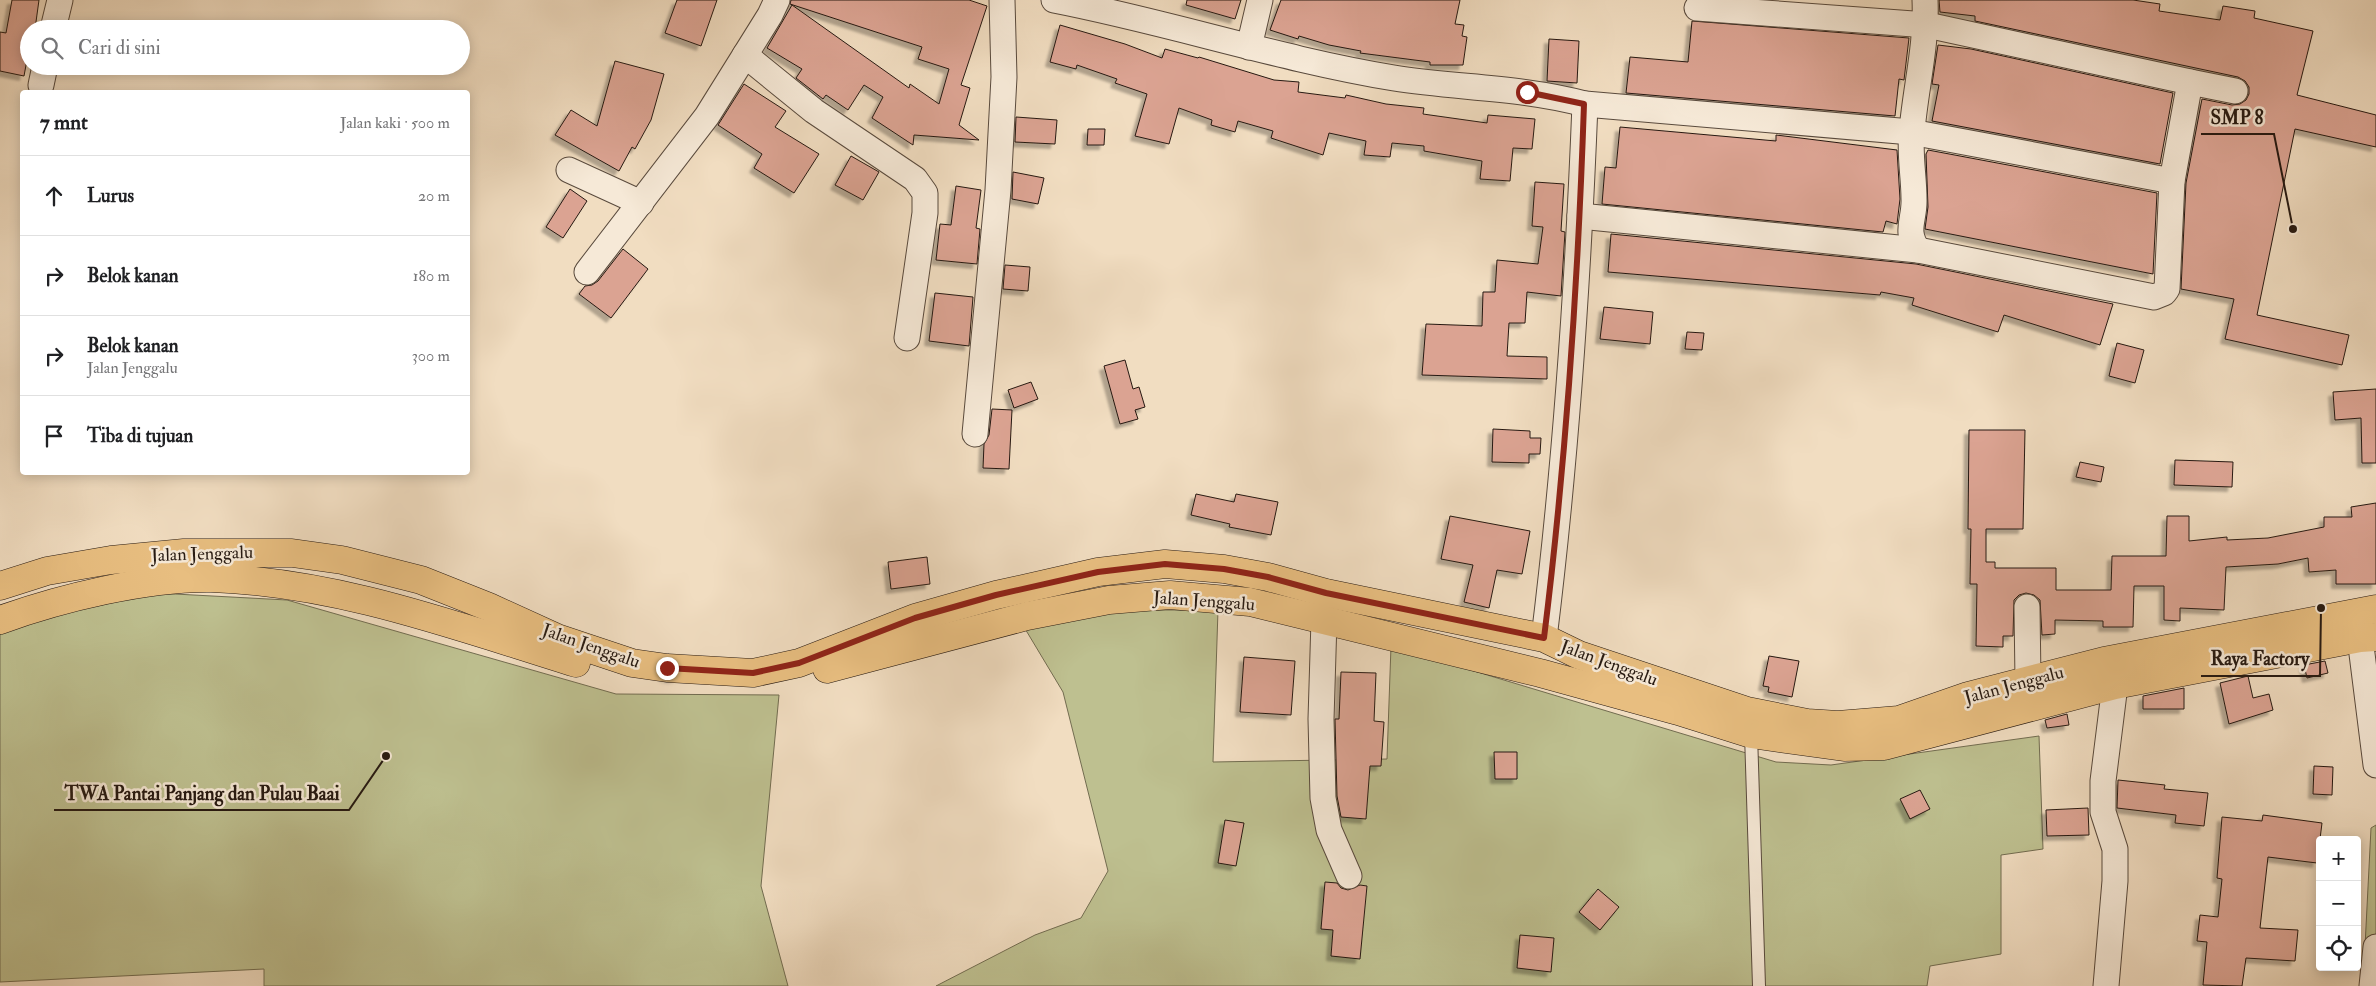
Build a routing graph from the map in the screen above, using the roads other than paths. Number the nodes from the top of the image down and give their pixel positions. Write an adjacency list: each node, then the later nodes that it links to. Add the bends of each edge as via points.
1 (60, 0): 8 (street)
2 (777, 0): 11 (street)
3 (1002, 0): 23 (street, via 1004,77 998,190)
4 (1260, 0): 10 (street)
5 (1925, 0): 9 (street)
6 (1071, 2): 10 (street)
7 (1698, 8): 9 (street)
8 (55, 20)
9 (1926, 26): 12 (street); 15 (street)
10 (1249, 47): 14 (street, via 1394,78 1527,92)
11 (745, 55): 18 (street, via 707,116); 22 (street, via 814,111 915,179 925,193)
12 (2190, 82): 13 (street); 17 (street)
13 (2235, 91)
14 (1573, 101): 15 (street); 19 (street)
15 (1911, 132): 17 (street); 20 (street, via 1914,202 1909,231)
16 (569, 170): 18 (street)
17 (2172, 181): 20 (street, via 2167,289 2154,298)
18 (641, 203): 21 (street)
19 (1580, 216): 20 (street); 29 (street, via 1568,412)
20 (1918, 250)
21 (587, 272)
22 (907, 338)
23 (975, 434)
24 (0, 586): 31 (main road, Jalan Jenggalu, via 47,572 111,560 184,553 292,553 342,560 421,580)
25 (2026, 607): 33 (street)
26 (2376, 609): 33 (main road, Jalan Jenggalu, via 2104,661)
27 (0, 620): 31 (main road, Jalan Jenggalu, via 32,608 138,584 210,578 337,593 411,611 594,668)
28 (1324, 620): 32 (main road, Jalan Jenggalu, via 1250,602 1170,596 1109,600 1027,616 816,672); 35 (main road, Jalan Jenggalu, via 1540,673); 38 (street, via 1323,798 1329,830)
29 (1544, 638): 32 (main road, Jalan Jenggalu, via 1326,593 1268,577 1165,564 1098,572 996,595 915,618); 35 (main road, Jalan Jenggalu)
30 (2368, 638): 34 (main road, Jalan Jenggalu); 37 (street)
31 (631, 670): 32 (main road, Jalan Jenggalu, via 667,668)
32 (753, 679)
33 (2028, 680): 35 (main road, Jalan Jenggalu, via 1899,720 1838,725 1807,723)
34 (2115, 685): 36 (main road, Jalan Jenggalu, via 1884,746 1844,747); 41 (street, via 2103,781 2103,812 2115,849)
35 (1685, 702): 36 (main road, Jalan Jenggalu)
36 (1751, 734): 40 (lane)
37 (2376, 765)
38 (1349, 876)
39 (2376, 947): 42 (street)
40 (1759, 986)
41 (2106, 986)
42 (2372, 986)

